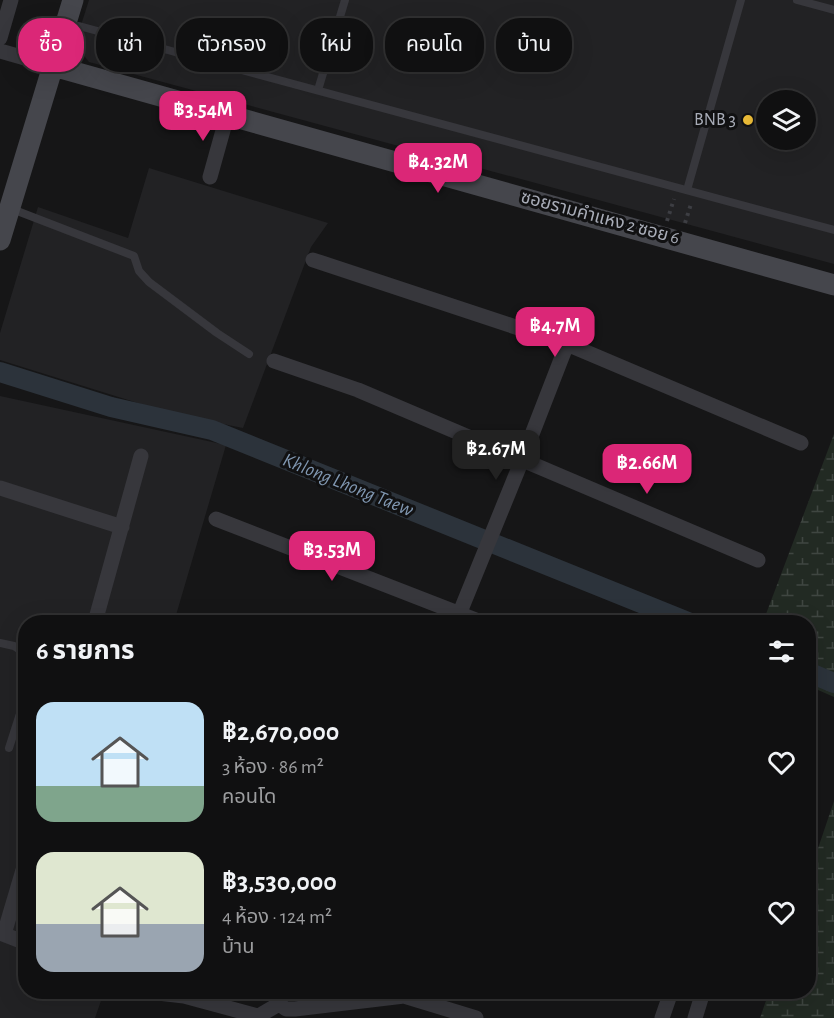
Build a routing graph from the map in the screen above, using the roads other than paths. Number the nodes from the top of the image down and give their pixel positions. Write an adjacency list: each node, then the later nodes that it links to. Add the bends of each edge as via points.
1 (11, 0): 9 (street)
2 (73, 0): 7 (street)
3 (345, 0): 14 (lane)
4 (741, 0): 17 (lane)
5 (797, 0): 6 (lane)
6 (834, 10)
7 (73, 18)
8 (84, 27): 14 (lane)
9 (0, 38)
10 (0, 51): 11 (street)
11 (18, 56)
12 (51, 72): 18 (street)
13 (74, 72): 15 (street, ซอยรามคำแหง 2 ซอย 6)
14 (318, 90): 17 (lane)
15 (227, 116): 16 (street); 22 (street, ซอยรามคำแหง 2 ซอย 6)
16 (210, 177)
17 (691, 191): 19 (lane)
18 (10, 208): 20 (street); 24 (lane, via 134,256 139,271 149,282)
19 (834, 230)
20 (0, 240)
21 (313, 260): 23 (street)
22 (834, 285)
23 (567, 344): 26 (street); 28 (street)
24 (249, 354)
25 (274, 362): 28 (street, via 358,390)
26 (801, 443)
27 (141, 456): 31 (street)
28 (522, 460): 32 (street); 35 (street)
29 (0, 488): 31 (street)
30 (216, 519): 34 (street)
31 (123, 527): 33 (street)
32 (758, 560)
33 (97, 615)
34 (451, 615)
35 (459, 615)
36 (0, 643): 37 (lane)
37 (18, 649)
38 (18, 720): 39 (lane)
39 (9, 748)
40 (18, 885): 41 (street)
41 (2, 934): 42 (street)
42 (18, 940)
43 (201, 999): 50 (street)
44 (281, 999): 50 (street)
45 (282, 999): 46 (street, via 286,1009)
46 (379, 999)
47 (414, 999): 51 (street)
48 (669, 999): 52 (street)
49 (701, 999): 53 (street)
50 (257, 1017)
51 (476, 1018)
52 (662, 1018)
53 (695, 1018)

